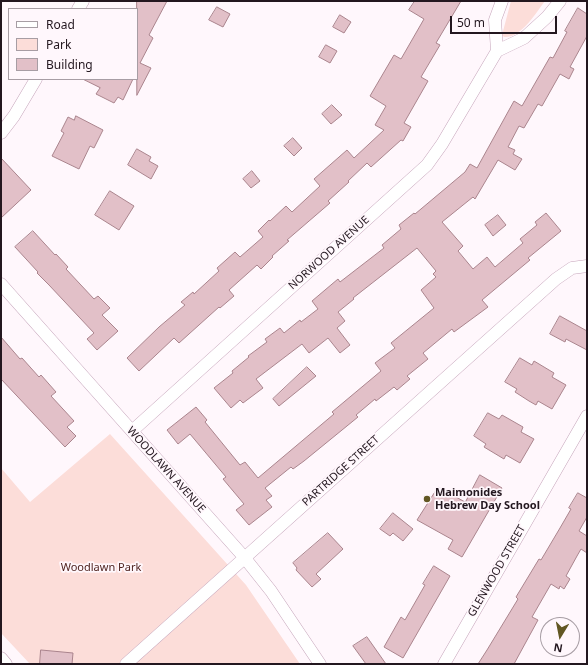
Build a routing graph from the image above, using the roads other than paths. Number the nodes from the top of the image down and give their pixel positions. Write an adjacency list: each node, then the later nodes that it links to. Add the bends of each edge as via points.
1 (502, 1): 3 (street, via 495,20)
2 (560, 1): 3 (street, via 524,38)
3 (498, 51): 9 (street, NORWOOD AVENUE, via 427,165)
4 (35, 80): 5 (street)
5 (1, 133)
6 (587, 266): 10 (street, PARTRIDGE STREET, via 572,268 556,279)
7 (1, 284): 9 (street, WOODLAWN AVENUE)
8 (587, 416): 15 (street, GLENWOOD STREET)
9 (132, 431): 10 (street, WOODLAWN AVENUE)
10 (244, 557): 13 (street, PARTRIDGE STREET); 14 (street, WOODLAWN AVENUE, via 271,591)
11 (1, 658): 12 (street)
12 (6, 664)
13 (126, 664)
14 (320, 664)
15 (444, 664)

